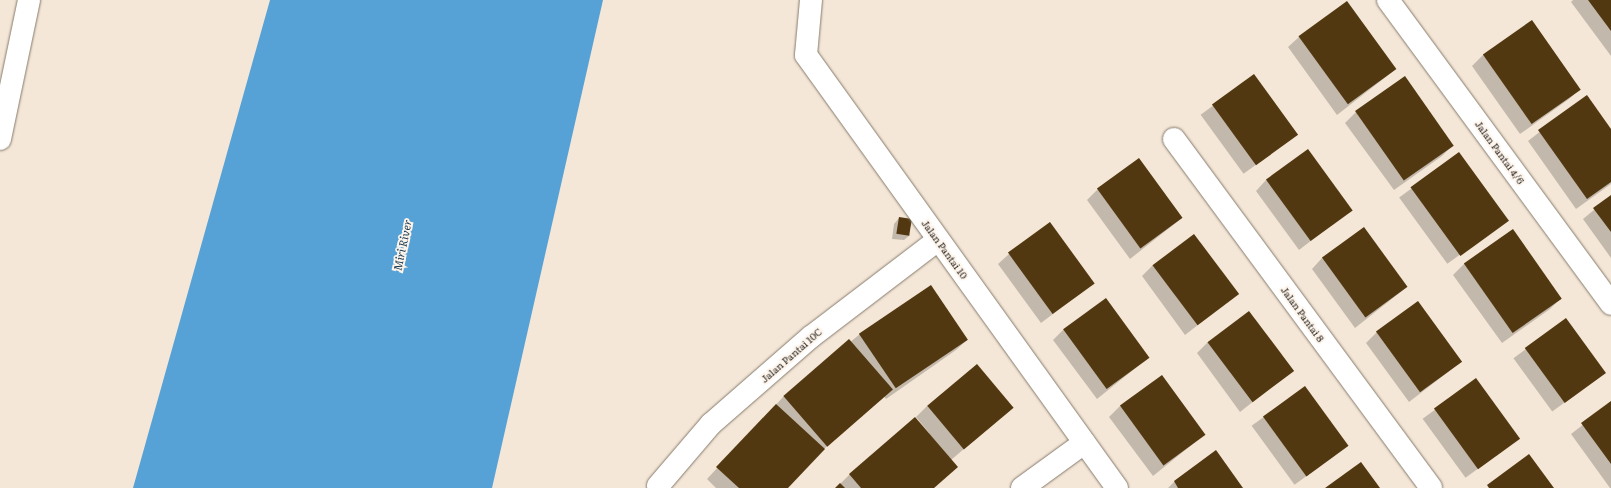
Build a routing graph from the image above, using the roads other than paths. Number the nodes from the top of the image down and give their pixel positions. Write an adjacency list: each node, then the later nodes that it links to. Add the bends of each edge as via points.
1 (29, 0): 4 (street)
2 (811, 0): 6 (street, Jalan Pantai 10, via 806,55)
3 (1388, 0): 7 (street, Jalan Pantai 4/6)
4 (0, 139)
5 (1174, 139): 12 (street, Jalan Pantai 8)
6 (938, 240): 8 (street, Jalan Pantai 10); 9 (street, Jalan Pantai 10C, via 812,336 723,414)
7 (1611, 304)
8 (1084, 443): 10 (street); 11 (street, Jalan Pantai 10)
9 (658, 486)
10 (1022, 488)
11 (1117, 488)
12 (1431, 488)

